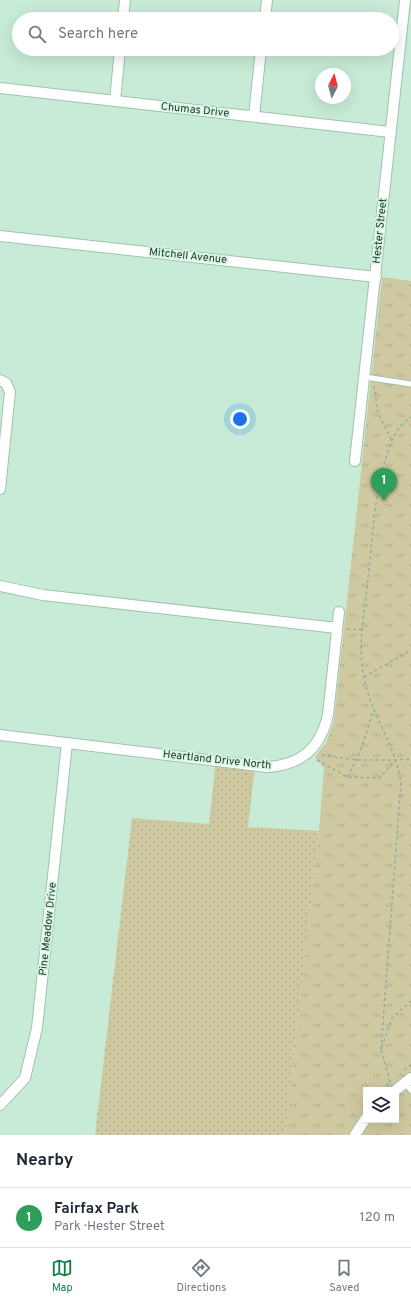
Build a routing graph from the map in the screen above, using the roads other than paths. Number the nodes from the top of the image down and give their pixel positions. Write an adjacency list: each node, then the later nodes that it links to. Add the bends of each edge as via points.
1 (125, 0): 4 (street)
2 (267, 0): 5 (street)
3 (405, 0): 6 (street, Hester Street)
4 (124, 12)
5 (266, 12)
6 (399, 53)
7 (119, 56): 11 (street)
8 (260, 56): 12 (street)
9 (399, 56): 13 (street, Hester Street)
10 (0, 88): 11 (street, Chumas Drive)
11 (115, 101): 12 (street, Chumas Drive)
12 (254, 116): 13 (street, Chumas Drive)
13 (390, 132): 15 (street, Hester Street)
14 (0, 236): 15 (street, Mitchell Avenue)
15 (376, 276): 16 (street, Hester Street)
16 (370, 378): 18 (lane); 19 (street, Hester Street)
17 (0, 380): 20 (street, via 6,383 10,392)
18 (411, 384)
19 (355, 461)
20 (0, 489)
21 (0, 586): 23 (street, via 43,595)
22 (339, 612): 23 (street, Heartland Drive North)
23 (337, 628): 25 (street, Heartland Drive North, via 325,728 311,750 292,762 267,767)
24 (0, 735): 25 (street, Heartland Drive North)
25 (67, 743): 28 (street, Pine Meadow Drive, via 37,1028 25,1078)
26 (409, 1084): 27 (street)
27 (399, 1089)
28 (0, 1105)
29 (363, 1123): 30 (street)
30 (355, 1135)

